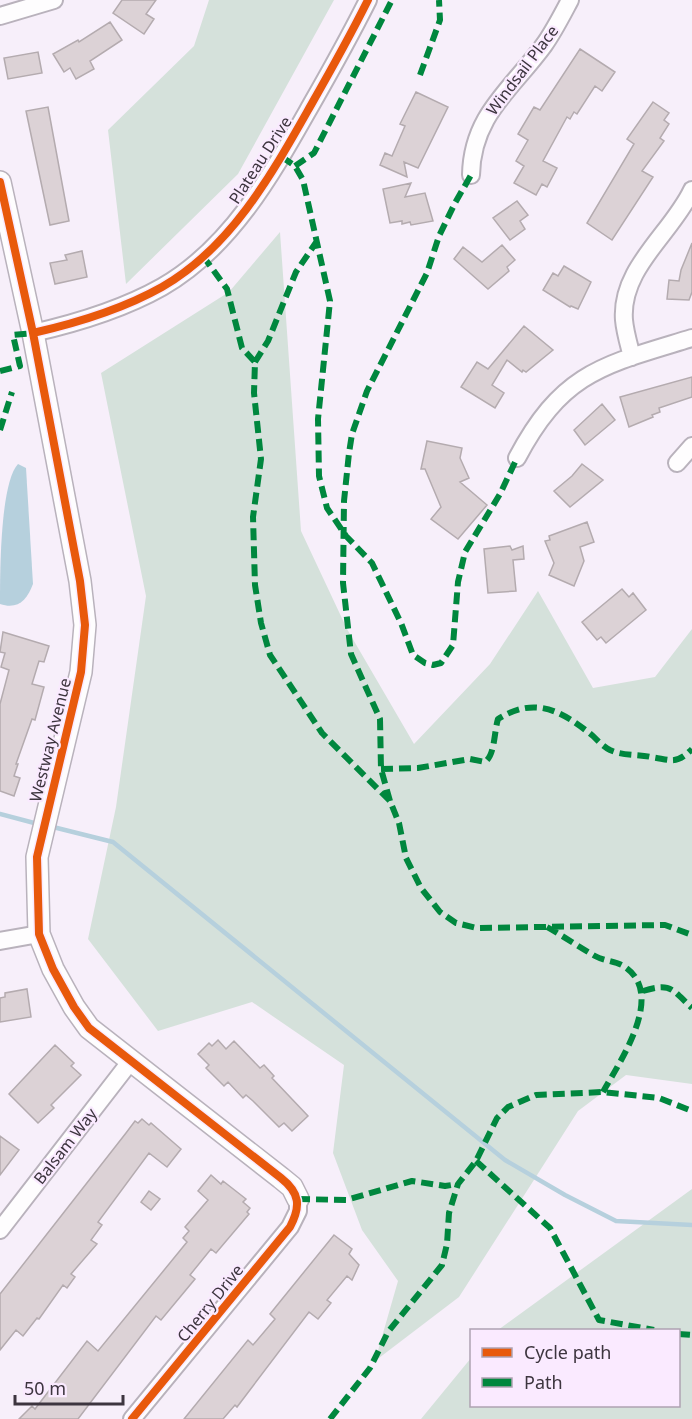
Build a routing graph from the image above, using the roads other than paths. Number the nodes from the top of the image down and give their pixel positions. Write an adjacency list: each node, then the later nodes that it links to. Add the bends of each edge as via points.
1 (54, 0): 4 (street)
2 (368, 0): 8 (street, Plateau Drive, via 275,168 253,201 203,256 163,286 133,301)
3 (570, 0): 5 (street, Windsail Place, via 544,46 499,97 486,118 471,155)
4 (0, 16)
5 (471, 175)
6 (0, 182): 8 (street, Westway Avenue)
7 (692, 189): 10 (street, via 681,211 632,277 624,320)
8 (33, 333): 14 (street, Westway Avenue, via 85,625 81,672 37,857)
9 (692, 338): 10 (street)
10 (632, 357): 12 (street, via 589,373 557,398 535,424)
11 (692, 446): 13 (street)
12 (517, 458)
13 (677, 463)
14 (39, 934): 15 (street); 16 (street, Westway Avenue, via 74,1007 89,1028)
15 (0, 941)
16 (130, 1062): 17 (street, Westway Avenue, via 281,1178); 18 (street, Balsam Way)
17 (298, 1198): 19 (street, Cherry Drive, via 298,1211 290,1227)
18 (0, 1229)
19 (132, 1419)

